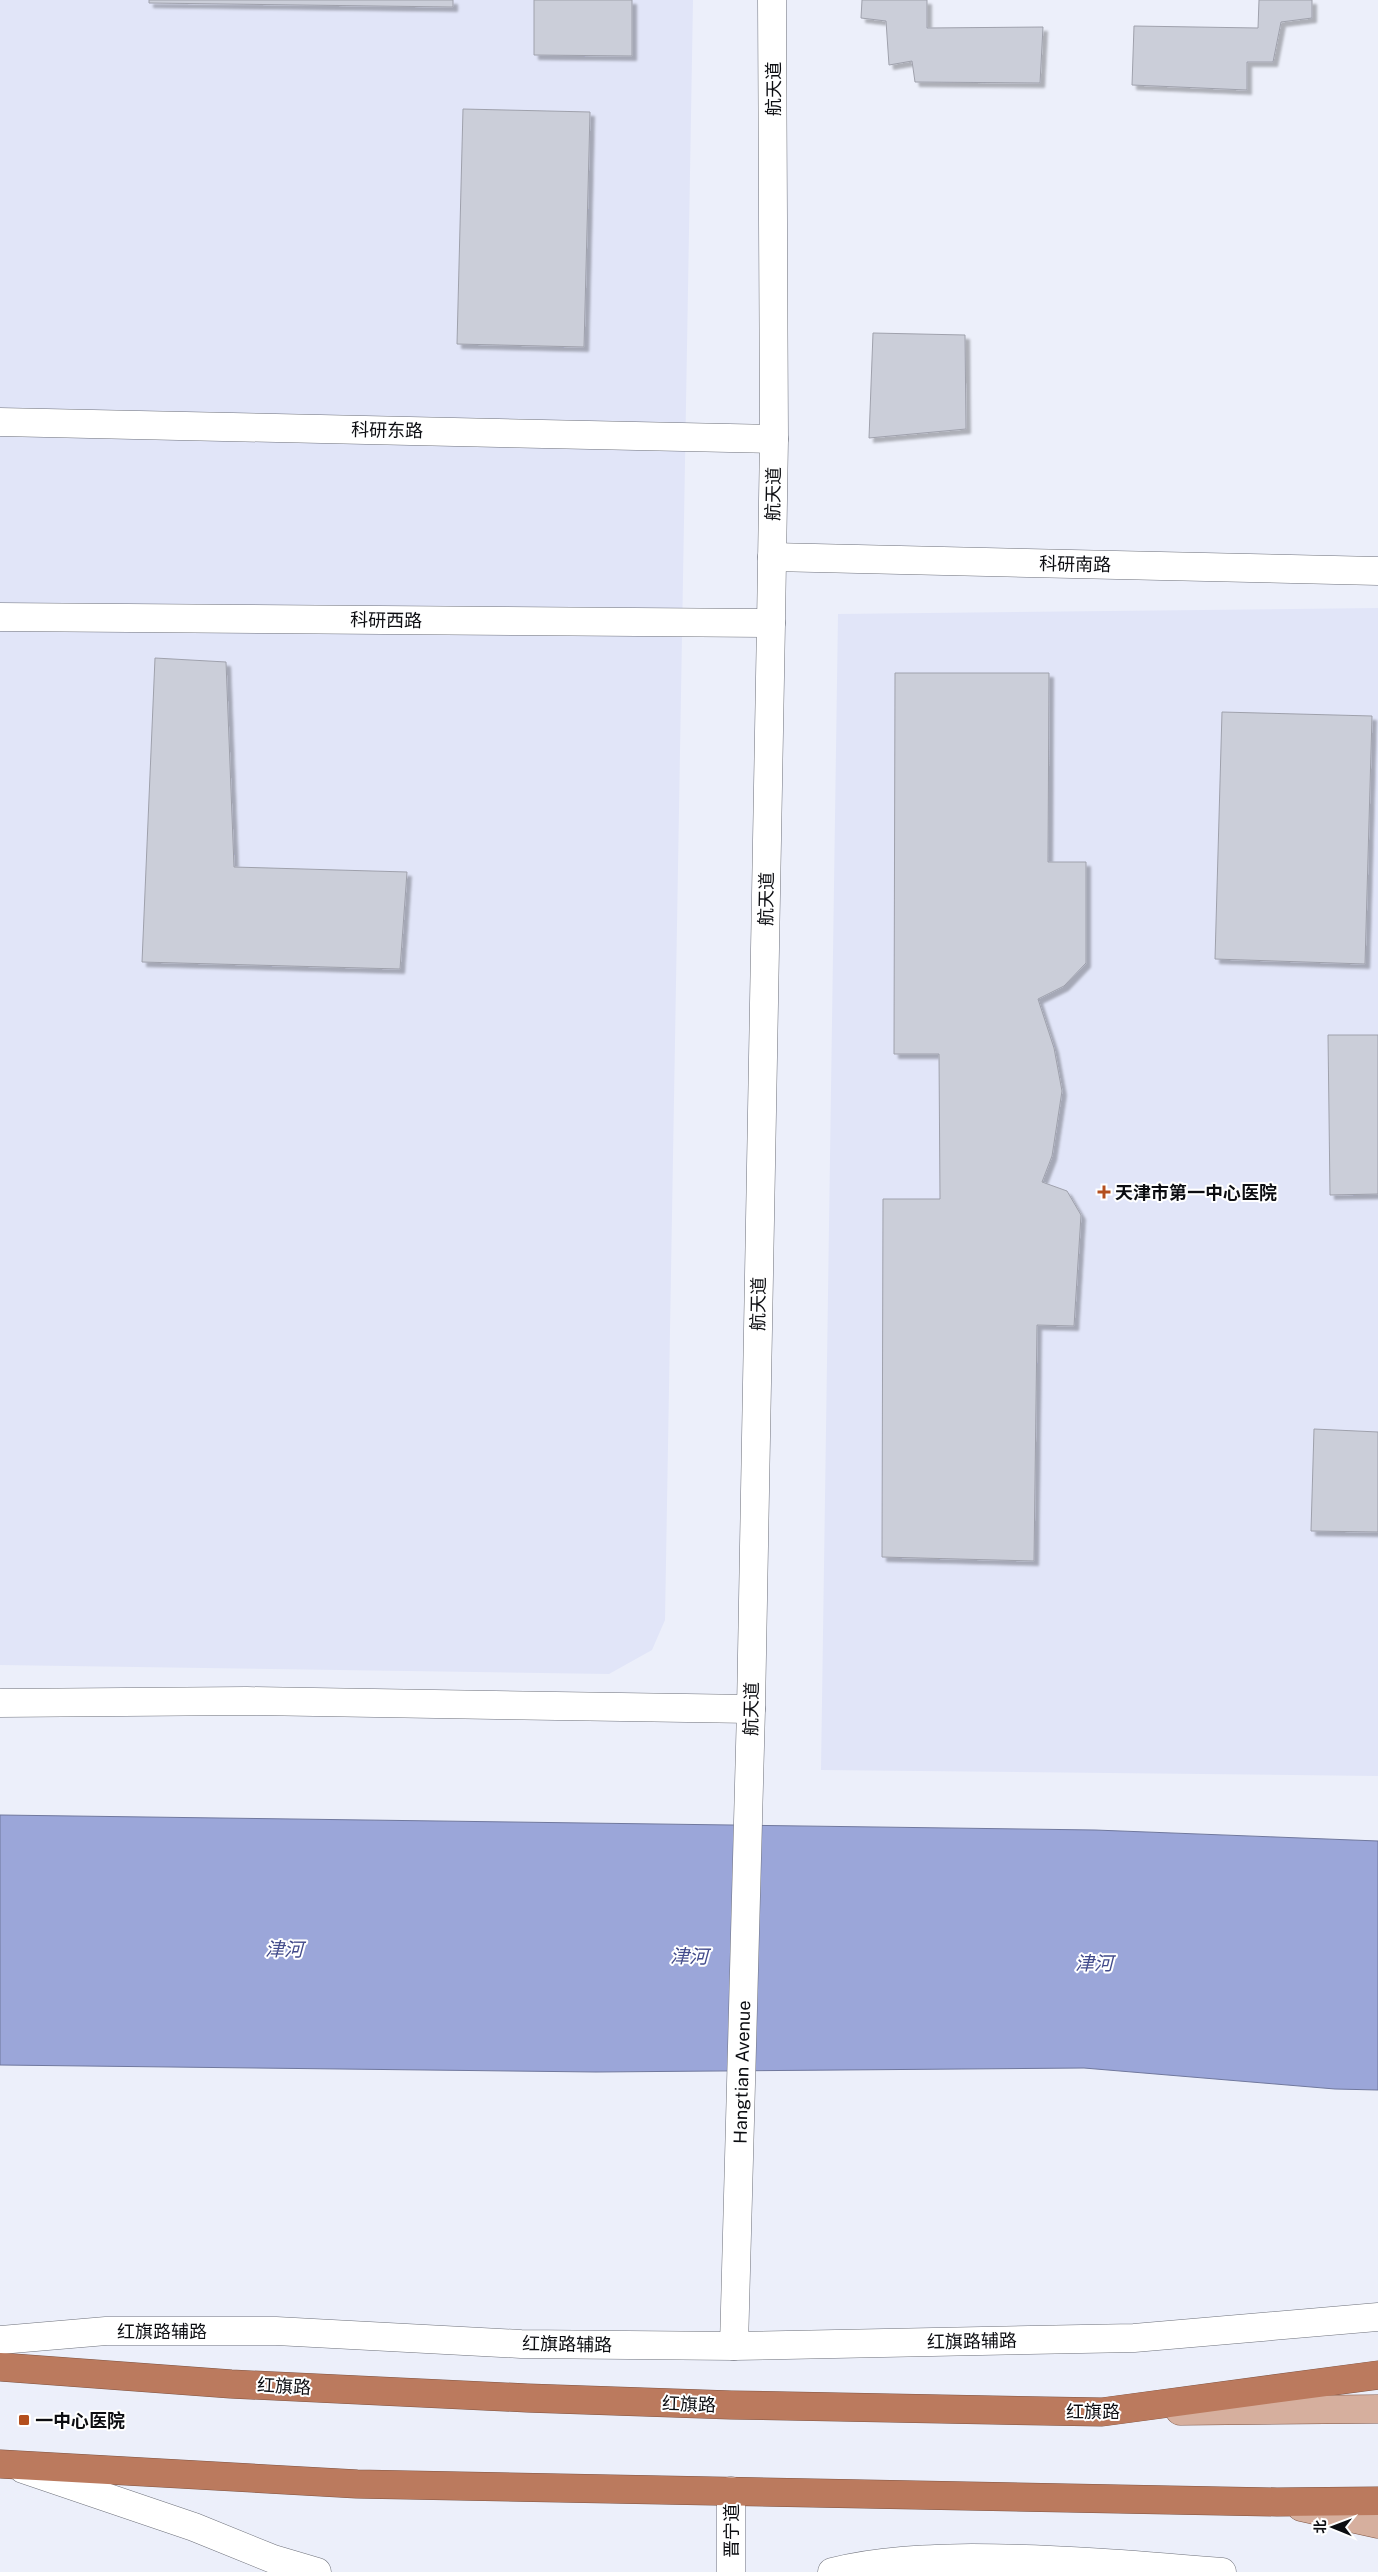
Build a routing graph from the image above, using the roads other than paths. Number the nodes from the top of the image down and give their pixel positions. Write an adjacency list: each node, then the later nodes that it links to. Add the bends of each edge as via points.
1 (772, 0): 3 (street, 航天道)
2 (0, 422): 3 (street, 科研东路)
3 (774, 439): 4 (street, 航天道)
4 (772, 557): 5 (street, 科研南路); 7 (street, 航天道)
5 (1378, 571)
6 (0, 617): 7 (street, 科研西路)
7 (771, 624): 9 (street, 航天道)
8 (0, 1703): 9 (street, via 247,1701)
9 (751, 1709): 10 (street, 航天道)
10 (749, 1798): 13 (street, Hangtian Avenue)
11 (1378, 2318): 13 (street, 红旗路辅路, via 1134,2338)
12 (0, 2340): 13 (street, 红旗路辅路, via 106,2330 276,2331 521,2344)
13 (734, 2346)
14 (0, 2367): 17 (highway, 红旗路, via 231,2384 731,2405)
15 (1378, 2375): 17 (highway)
16 (1378, 2409): 17 (main road, 红旗路)
17 (1102, 2412)
18 (4, 2464): 19 (highway, via 357,2484); 23 (street)
19 (731, 2491): 21 (highway); 24 (street, 晋宁道)
20 (1378, 2501): 21 (highway)
21 (1277, 2502): 22 (main road)
22 (1378, 2524)
23 (317, 2572)
24 (731, 2572)
25 (832, 2572): 26 (street, via 859,2565 912,2559 1014,2558)
26 (1222, 2572)

